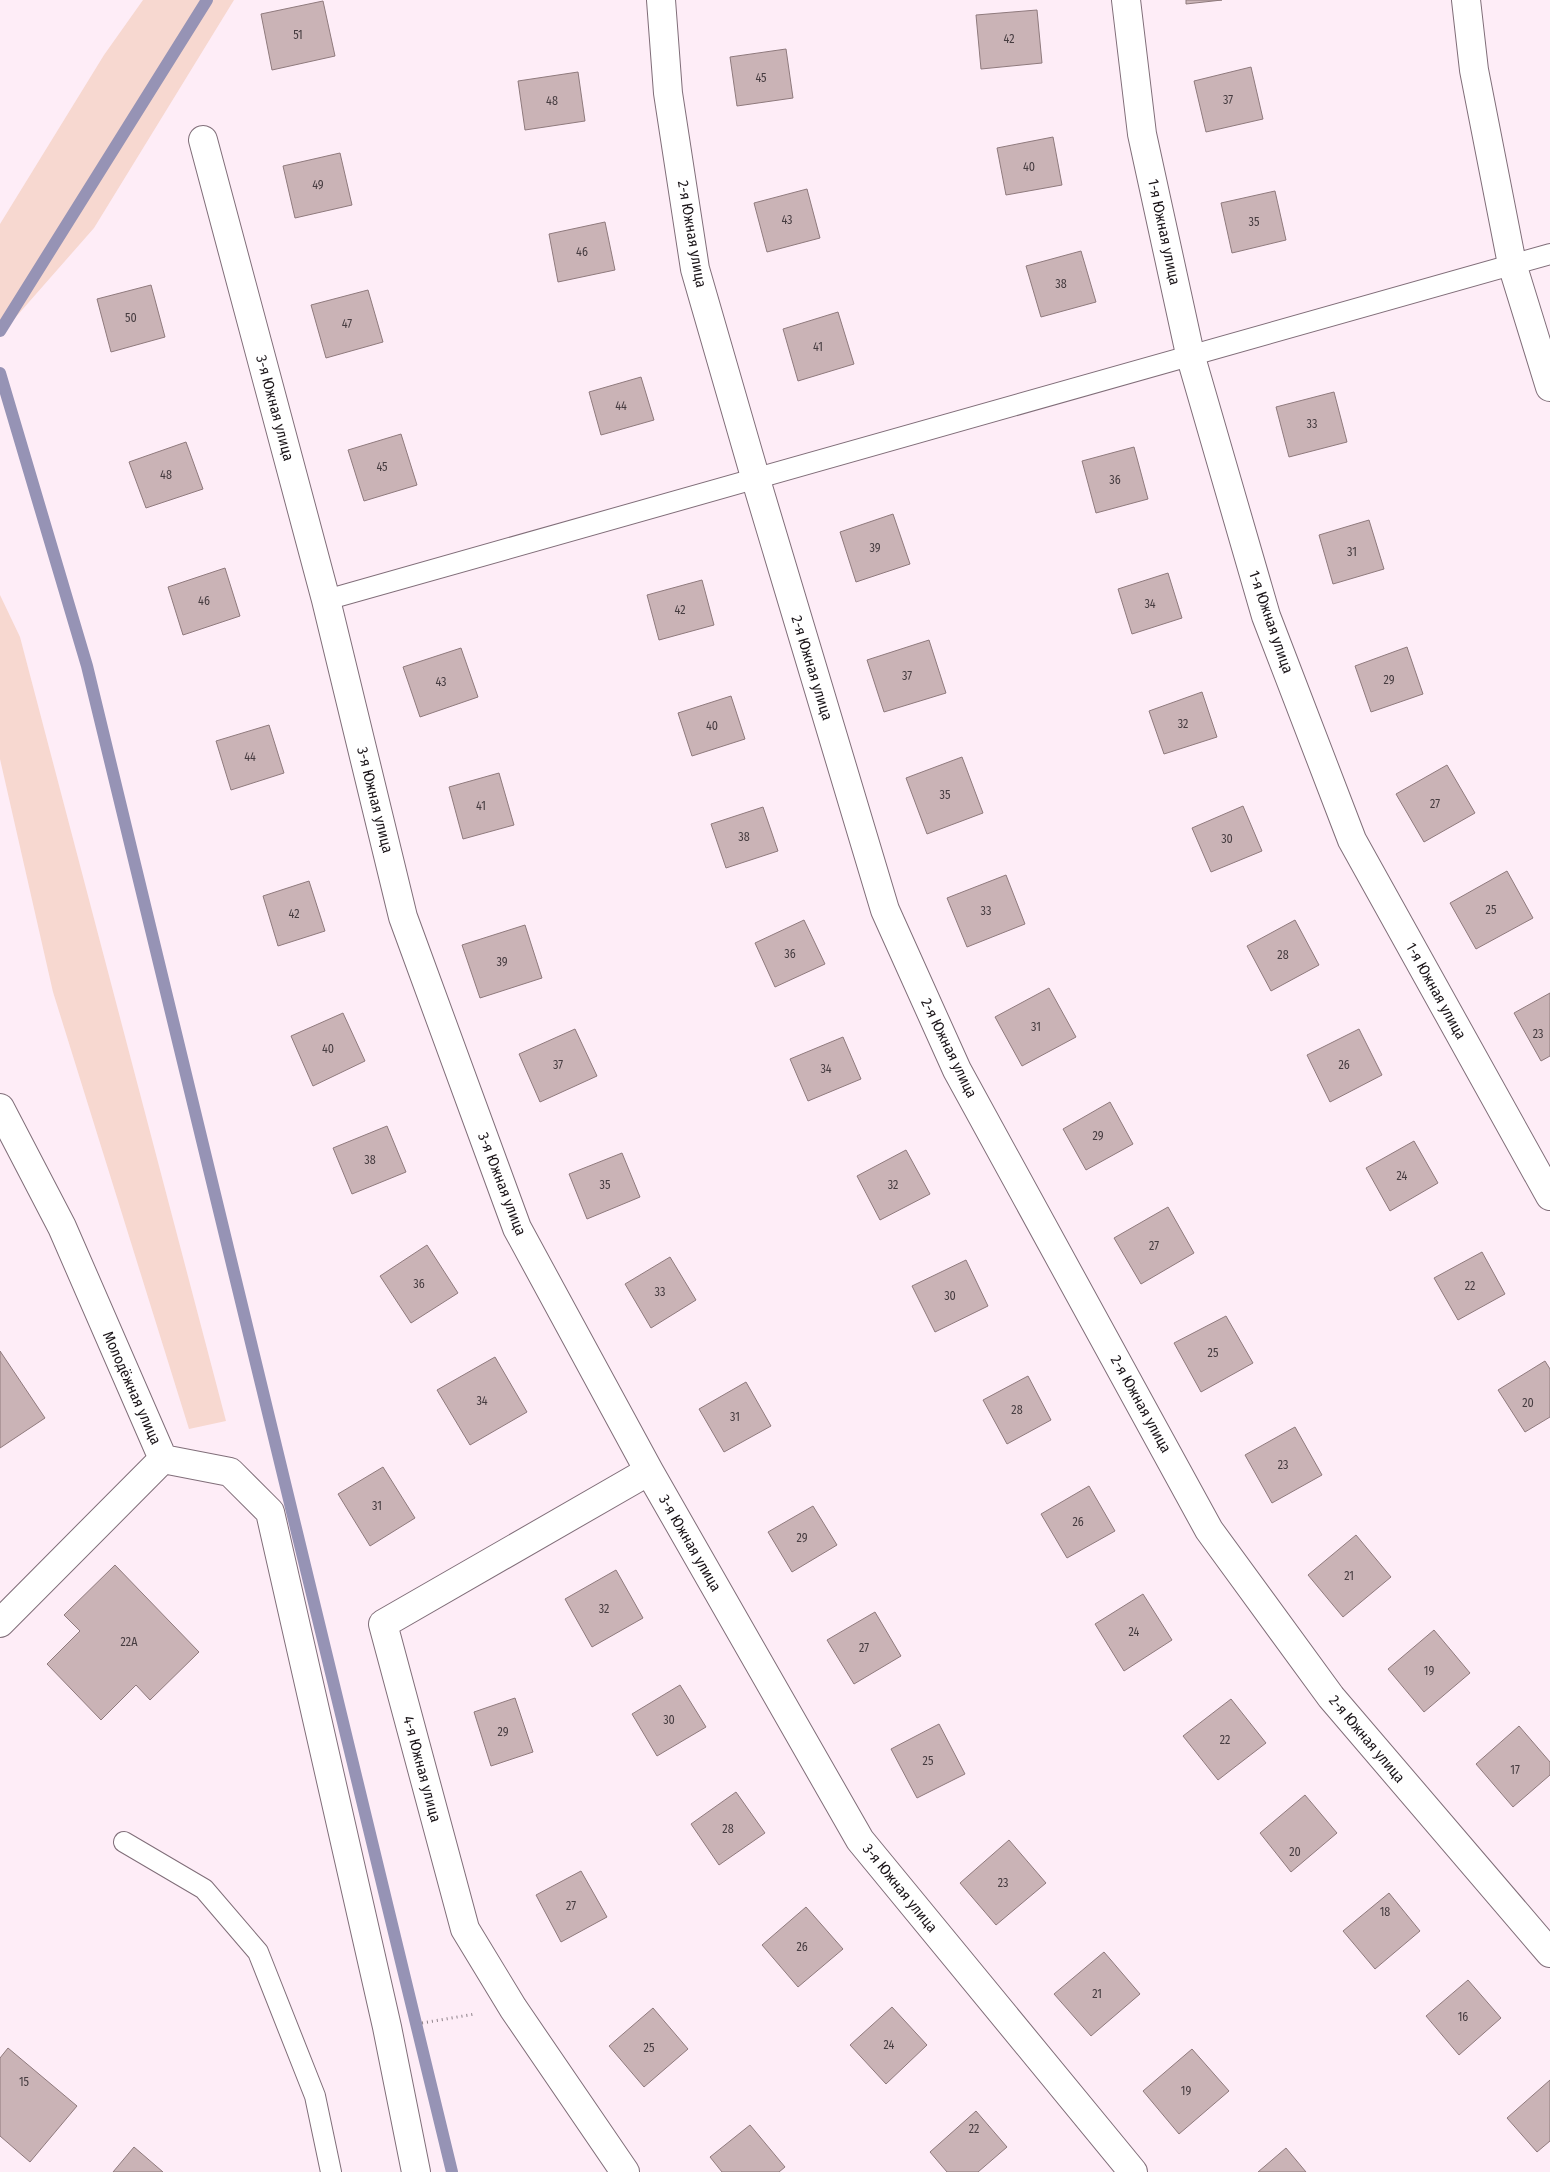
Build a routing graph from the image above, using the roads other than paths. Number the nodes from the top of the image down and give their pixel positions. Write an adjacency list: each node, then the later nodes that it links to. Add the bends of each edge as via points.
1 (661, 0): 9 (street, 2-я Южная улица, via 668,93 695,269)
2 (1126, 0): 7 (street, 1-я Южная улица, via 1142,134)
3 (1466, 0): 6 (street, via 1474,70)
4 (203, 140): 10 (street, 3-я Южная улица)
5 (1550, 254): 6 (lane)
6 (1512, 264): 7 (lane); 8 (street)
7 (1190, 354): 9 (lane); 12 (street, 1-я Южная улица, via 1266,616 1352,840)
8 (1550, 387)
9 (756, 480): 10 (lane); 17 (street, 2-я Южная улица, via 885,910 957,1070 1209,1530 1331,1697)
10 (326, 600): 14 (street, 3-я Южная улица, via 403,917 517,1228)
11 (0, 1108): 13 (street, Молодёжная улица, via 62,1227)
12 (1550, 1196)
13 (163, 1459): 15 (street, Молодёжная улица); 19 (street, via 230,1472 270,1512 387,2027)
14 (649, 1471): 20 (street, 4-я Южная улица, via 383,1624 465,1929 513,2008); 21 (street, 3-я Южная улица, via 860,1840)
15 (0, 1623)
16 (124, 1842): 18 (lane, via 204,1889 258,1952 315,2096)
17 (1550, 1953)
18 (331, 2172)
19 (416, 2172)
20 (625, 2172)
21 (1133, 2172)

